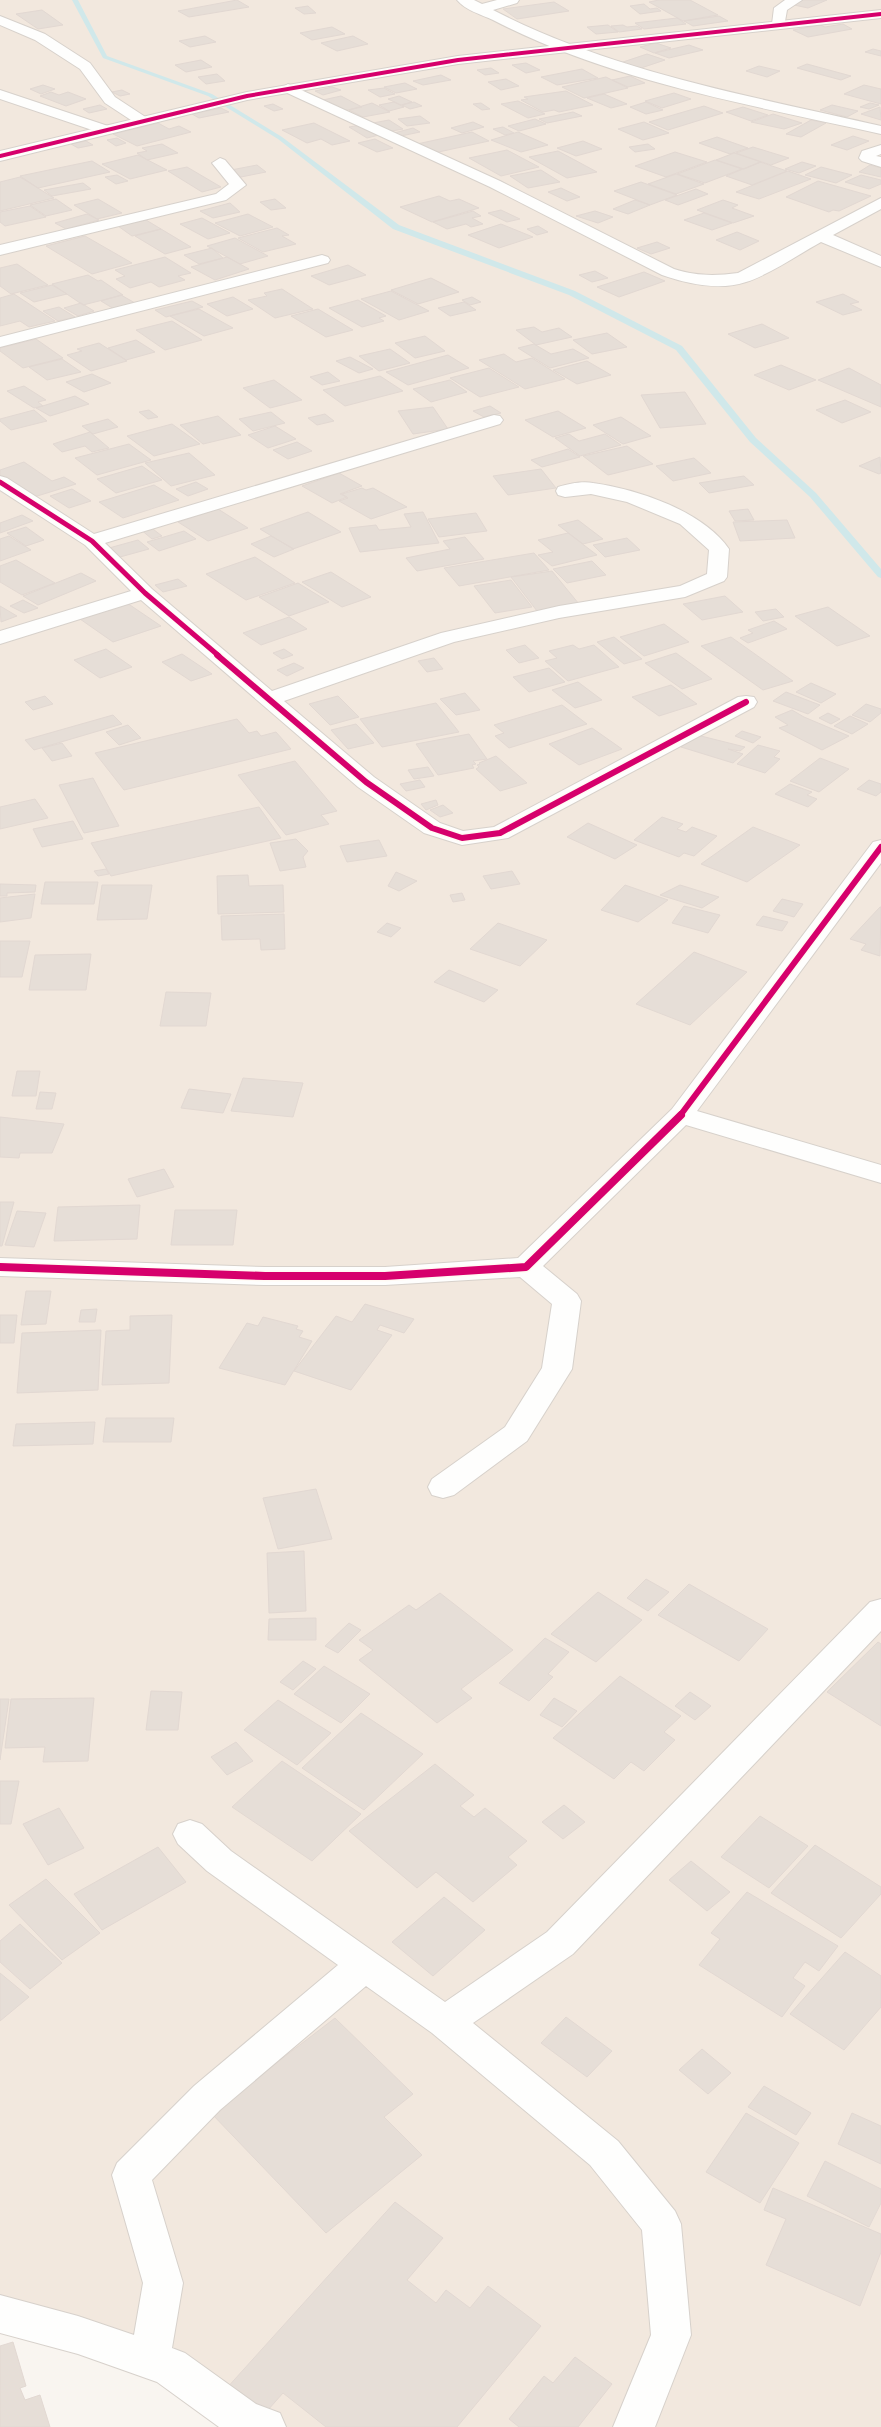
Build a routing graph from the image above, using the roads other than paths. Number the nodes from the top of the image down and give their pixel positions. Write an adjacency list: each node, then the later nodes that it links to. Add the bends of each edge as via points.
1 (464, 0): 4 (street)
2 (512, 0): 4 (street)
3 (794, 0): 7 (street, via 781,8)
4 (480, 9): 8 (street)
5 (881, 14): 7 (street)
6 (0, 20): 11 (street, via 40,37 85,66 110,100)
7 (779, 24): 8 (street)
8 (567, 48): 9 (street, via 458,60); 13 (street, via 733,96)
9 (288, 88): 11 (street); 19 (street, via 495,184 668,272 689,279 716,281 742,278)
10 (0, 94): 12 (street)
11 (142, 121): 12 (street)
12 (106, 130): 15 (street)
13 (881, 130)
14 (881, 149): 16 (street, via 867,154 867,158)
15 (0, 156)
16 (881, 162)
17 (220, 163): 20 (street, via 238,184 221,198)
18 (881, 203): 19 (street)
19 (820, 235): 22 (street)
20 (0, 250)
21 (322, 260): 23 (street)
22 (881, 262)
23 (0, 342)
24 (494, 420): 27 (street)
25 (0, 482): 27 (street)
26 (565, 491): 30 (street, via 591,488 625,496 687,520 719,549 717,578 684,592 559,612 448,637)
27 (92, 541): 28 (street)
28 (145, 593): 29 (street, via 56,618); 30 (street)
29 (0, 638)
30 (270, 698): 31 (street, via 366,782 432,828 462,838 500,833)
31 (746, 702)
32 (881, 847): 33 (street)
33 (681, 1115): 34 (street); 36 (street)
34 (881, 1174)
35 (0, 1267): 36 (street, via 265,1276 386,1276)
36 (526, 1267): 37 (street, via 566,1301 557,1369 516,1434)
37 (443, 1487)
38 (881, 1611): 41 (street, via 560,1943)
39 (190, 1834): 40 (street, via 219,1861)
40 (364, 1965): 41 (street); 43 (street, via 207,2098 131,2175 163,2283)
41 (445, 2022): 45 (street, via 604,2154 661,2224 671,2335)
42 (0, 2314): 43 (street, via 78,2335)
43 (150, 2360): 44 (street, via 170,2367 245,2421)
44 (265, 2427)
45 (634, 2427)

